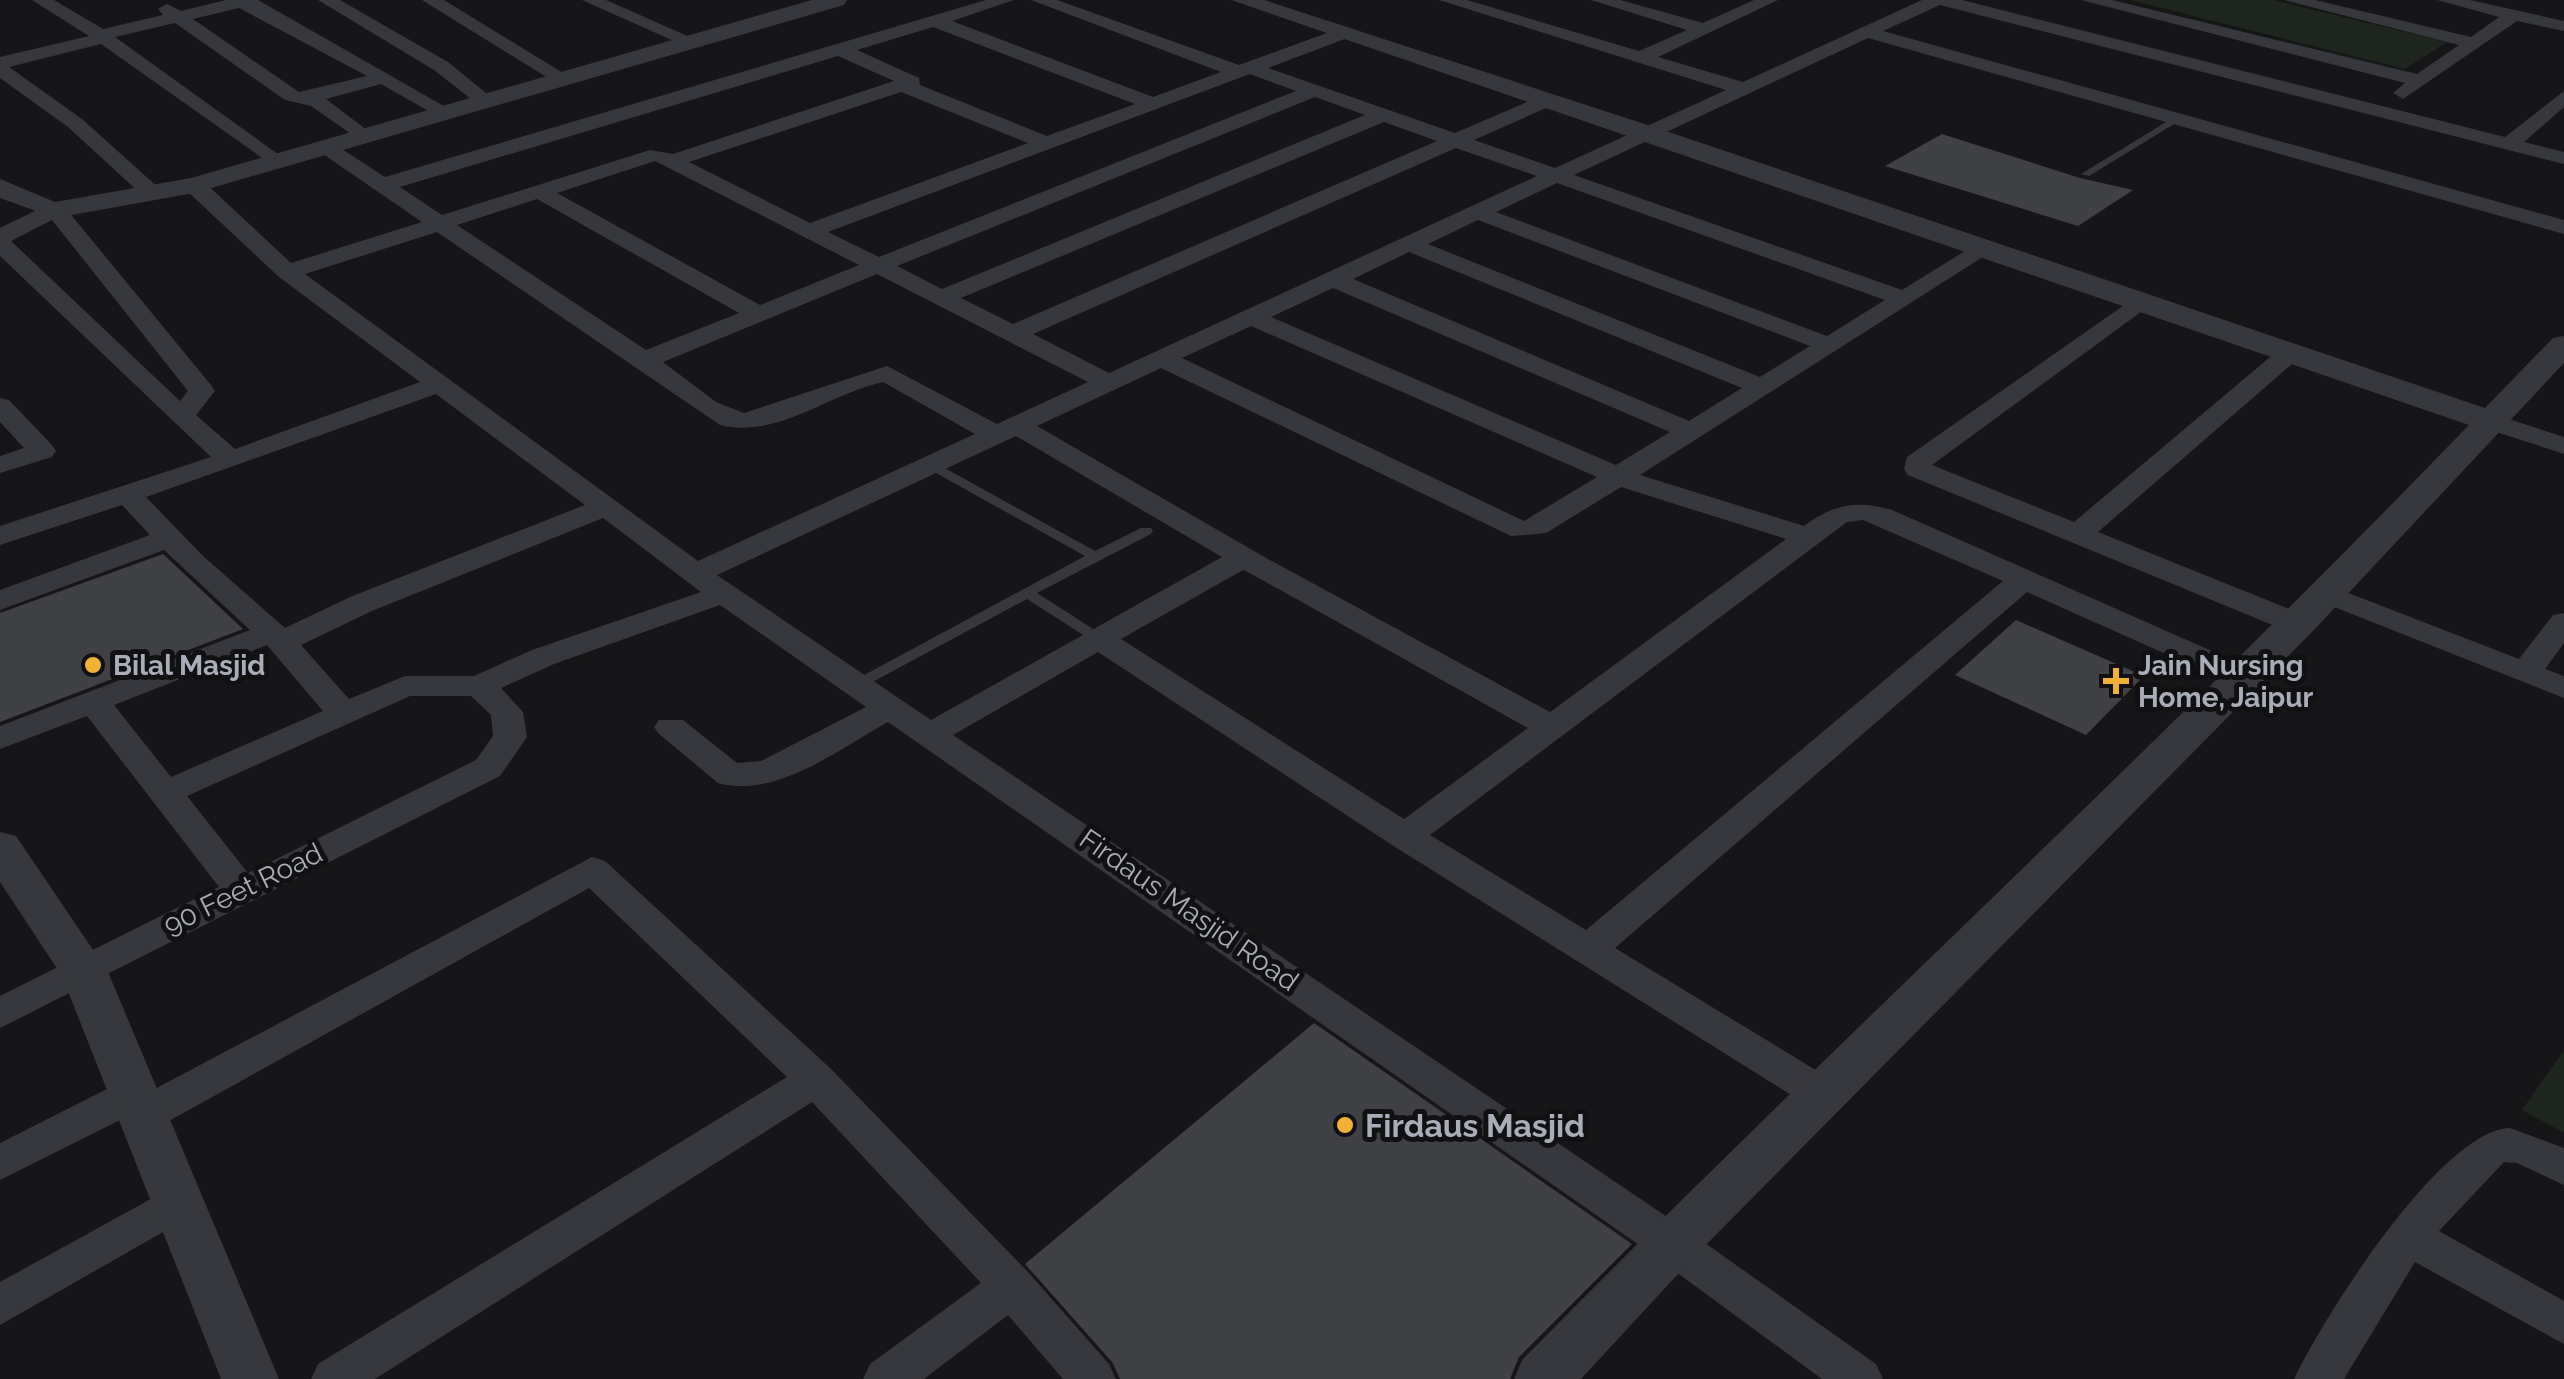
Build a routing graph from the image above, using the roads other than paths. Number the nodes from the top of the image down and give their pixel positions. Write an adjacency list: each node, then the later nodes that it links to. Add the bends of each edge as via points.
1 (42, 0): 27 (street)
2 (156, 0): 20 (street)
3 (327, 0): 43 (street, via 441,66)
4 (430, 0): 39 (street)
5 (591, 0): 28 (street)
6 (836, 0): 28 (street)
7 (1005, 0): 21 (street)
8 (1040, 0): 33 (street)
9 (1242, 0): 26 (street)
10 (1448, 0): 31 (street)
11 (1600, 0): 24 (street)
12 (1767, 0): 24 (street)
13 (1939, 0): 22 (street); 25 (street)
14 (2090, 0): 35 (street)
15 (2293, 0): 29 (street)
16 (2446, 0): 19 (street)
17 (242, 1): 20 (street); 34 (street)
18 (2060, 8): 22 (street)
19 (2514, 15): 23 (street); 29 (street)
20 (176, 16): 27 (street); 41 (street)
21 (934, 21): 30 (street); 44 (street)
22 (2029, 22): 45 (street)
23 (2564, 26)
24 (1704, 29): 31 (street)
25 (1869, 33): 37 (street); 48 (street)
26 (1344, 34): 33 (street); 42 (street)
27 (100, 37): 32 (street); 58 (street)
28 (692, 42): 39 (street)
29 (2474, 43): 35 (street)
30 (839, 49): 36 (street, via 912,82); 49 (street)
31 (1640, 58): 37 (street)
32 (0, 66): 64 (street)
33 (1246, 70): 38 (street); 44 (street)
34 (380, 78): 41 (street); 46 (street)
35 (2421, 80): 45 (street)
36 (902, 86): 53 (street); 56 (street)
37 (1742, 88): 50 (street)
38 (1314, 90): 47 (street); 74 (street)
39 (569, 95): 43 (street, via 538,87); 49 (street)
40 (2564, 97): 54 (street)
41 (304, 99): 51 (street, via 317,101)
42 (1548, 100): 50 (street); 52 (street)
43 (487, 102): 46 (street)
44 (1154, 104): 53 (street)
45 (2378, 111): 54 (street)
46 (446, 114): 51 (street)
47 (1385, 114): 52 (street); 77 (street)
48 (2176, 119): 59 (lane); 69 (street)
49 (605, 123): 56 (street); 62 (street)
50 (1651, 134): 60 (street); 73 (street)
51 (364, 137): 55 (street)
52 (1457, 140): 60 (street); 82 (street)
53 (1047, 143): 70 (street)
54 (2509, 144): 57 (street)
55 (327, 148): 58 (street); 62 (street)
56 (664, 158): 65 (street); 70 (street)
57 (2564, 158)
58 (275, 162): 61 (street)
59 (2086, 174)
60 (1558, 177): 67 (street); 78 (street)
61 (194, 185): 64 (street); 75 (street)
62 (384, 185): 68 (street)
63 (0, 186): 66 (street)
64 (150, 190): 66 (street)
65 (540, 192): 68 (street); 80 (street)
66 (54, 210): 71 (street); 92 (street, via 202,390)
67 (1480, 213): 72 (street); 83 (street)
68 (440, 224): 75 (street); 86 (street)
69 (2564, 227)
70 (809, 231): 74 (street)
71 (0, 240): 92 (street)
72 (1410, 245): 76 (street); 90 (street)
73 (1986, 248): 78 (street); 79 (street)
74 (874, 264): 77 (street); 80 (street)
75 (287, 272): 88 (street)
76 (1336, 280): 81 (street); 95 (street)
77 (941, 298): 82 (street)
78 (1904, 298): 83 (street)
79 (2140, 301): 84 (street); 104 (street, via 1917,463 1934,477)
80 (759, 314): 86 (street)
81 (1254, 318): 85 (street); 100 (street)
82 (1012, 334): 89 (street)
83 (1829, 346): 90 (street)
84 (2290, 352): 93 (street); 104 (street)
85 (1164, 359): 89 (street); 100 (street, via 1521,530)
86 (644, 360): 94 (street, via 730,419 764,416 887,374)
87 (2558, 361): 93 (street)
88 (440, 384): 97 (street); 102 (street)
89 (1110, 384): 94 (street)
90 (1762, 387): 95 (street)
91 (0, 406): 98 (street, via 42,451)
92 (181, 416): 97 (street)
93 (2490, 421): 96 (street); 114 (street)
94 (1006, 430): 99 (street); 109 (street)
95 (1690, 431): 100 (street)
96 (2564, 446)
97 (232, 459): 101 (street)
98 (0, 465)
99 (932, 465): 108 (lane); 110 (street)
100 (1619, 477): 106 (street)
101 (127, 494): 105 (street); 107 (street)
102 (606, 507): 110 (street); 117 (street)
103 (1146, 531): 108 (lane)
104 (2077, 535): 114 (street)
105 (0, 536)
106 (1805, 536): 111 (street, via 1839,514 1864,511); 126 (street)
107 (168, 538): 113 (street); 117 (street)
108 (1095, 556): 112 (lane)
109 (1244, 558): 116 (street); 126 (street)
110 (710, 581): 120 (street); 121 (street); 144 (street, Firdaus Masjid Road)
111 (2022, 581): 119 (street); 134 (street)
112 (1028, 593): 116 (lane); 120 (lane)
113 (0, 601)
114 (2312, 608): 118 (street); 119 (street)
115 (2564, 622): 118 (street)
116 (1096, 636): 128 (street); 131 (street)
117 (276, 637): 123 (street); 125 (street)
118 (2525, 673): 122 (street)
119 (2244, 677): 138 (street)
120 (860, 683): 124 (street)
121 (479, 686): 125 (street, via 405,686); 133 (street, 90 Feet Road, via 507,712 510,738 488,768)
122 (2564, 688)
123 (93, 702): 129 (street); 130 (street)
124 (893, 706): 127 (street, via 768,772 730,775); 128 (street)
125 (344, 714): 130 (street)
126 (1552, 726): 131 (street)
127 (671, 727)
128 (932, 733): 144 (street)
129 (0, 738)
130 (164, 793): 133 (street)
131 (1406, 836): 134 (street)
132 (1, 852): 135 (street)
133 (242, 891): 135 (street, 90 Feet Road)
134 (1589, 949): 138 (street)
135 (84, 972): 136 (street, 90 Feet Road); 139 (street)
136 (0, 1013)
137 (816, 1079): 139 (street, via 592,870); 145 (street); 149 (street)
138 (1822, 1094): 144 (street)
139 (138, 1105): 140 (street); 142 (street)
140 (0, 1164)
141 (2564, 1168): 143 (street, via 2525,1147 2491,1148)
142 (178, 1202): 146 (street); 148 (street)
143 (2407, 1236): 147 (street); 154 (street)
144 (1672, 1244): 152 (street); 153 (street)
145 (1012, 1286): 150 (street); 151 (street)
146 (0, 1304)
147 (2564, 1324)
148 (250, 1379)
149 (335, 1379)
150 (887, 1379)
151 (1092, 1379)
152 (1543, 1379)
153 (1859, 1379)
154 (2318, 1379)

